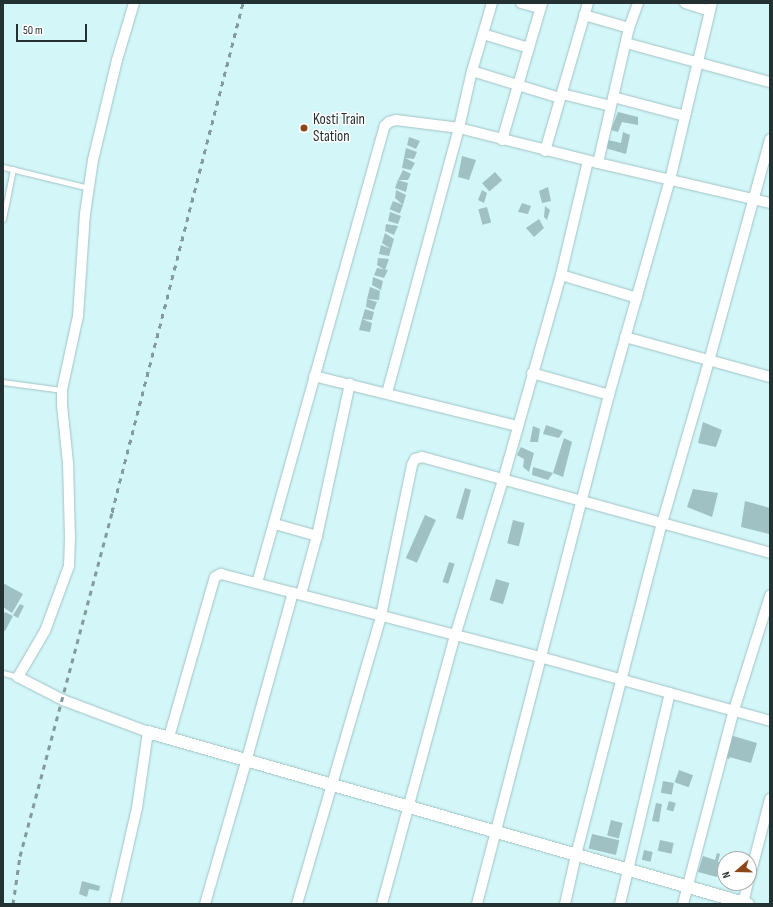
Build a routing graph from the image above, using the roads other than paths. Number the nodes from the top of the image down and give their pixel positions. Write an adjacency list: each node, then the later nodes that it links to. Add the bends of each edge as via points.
1 (134, 3): 29 (street, via 117,60 93,160)
2 (492, 3): 11 (street)
3 (521, 3): 7 (street)
4 (588, 3): 9 (street)
5 (638, 3): 10 (street)
6 (685, 3): 8 (street)
7 (541, 5): 13 (street)
8 (711, 7): 14 (street)
9 (584, 15): 10 (street); 18 (street)
10 (629, 28): 12 (street)
11 (483, 34): 13 (street); 15 (street)
12 (626, 43): 14 (street); 19 (street)
13 (529, 48): 17 (street)
14 (697, 63): 16 (street); 20 (street)
15 (472, 71): 17 (street); 21 (street)
16 (770, 82)
17 (518, 85): 18 (street); 23 (street)
18 (561, 96): 19 (street); 24 (street)
19 (612, 102): 20 (street); 25 (street)
20 (685, 116): 28 (street)
21 (459, 128): 23 (street); 38 (street, via 396,120 385,126); 43 (street)
22 (770, 139): 30 (street)
23 (502, 140): 24 (street)
24 (546, 151): 25 (street)
25 (593, 162): 28 (street); 33 (street)
26 (3, 167): 27 (lane)
27 (13, 169): 29 (lane); 32 (lane)
28 (670, 180): 30 (street); 34 (street)
29 (89, 188): 42 (street, via 78,316)
30 (753, 199): 31 (street); 36 (street)
31 (770, 203)
32 (3, 219)
33 (560, 275): 34 (street); 37 (street)
34 (637, 298): 35 (street)
35 (626, 337): 36 (street); 44 (street)
36 (709, 361): 39 (street); 48 (street)
37 (532, 373): 44 (street); 45 (street)
38 (314, 376): 41 (street); 49 (street)
39 (770, 377)
40 (3, 382): 42 (lane)
41 (350, 384): 43 (street); 50 (street)
42 (62, 390): 59 (street, via 68,463 68,566 45,631)
43 (387, 393): 45 (street)
44 (609, 395): 47 (street)
45 (518, 426): 46 (street)
46 (502, 480): 47 (street); 55 (street, via 422,457 415,459); 56 (street)
47 (582, 500): 48 (street); 57 (street)
48 (662, 523): 51 (street); 60 (street)
49 (275, 524): 50 (street); 52 (street)
50 (317, 536): 53 (street)
51 (770, 553)
52 (257, 583): 53 (street); 65 (street, via 221,574 214,577)
53 (297, 593): 55 (street); 66 (street)
54 (770, 596): 62 (street)
55 (380, 616): 56 (street); 67 (street)
56 (455, 636): 57 (street); 69 (street)
57 (540, 657): 60 (street); 70 (street)
58 (3, 673): 59 (lane)
59 (18, 677): 64 (street, via 63,700)
60 (622, 681): 61 (street); 72 (street)
61 (670, 693): 62 (street); 73 (street)
62 (734, 710): 63 (street); 74 (street)
63 (770, 721)
64 (148, 732): 65 (street); 76 (street, via 137,808)
65 (169, 737): 66 (street)
66 (246, 762): 67 (street); 77 (street)
67 (330, 785): 69 (street); 78 (street)
68 (770, 799): 71 (street)
69 (408, 808): 70 (street); 79 (street)
70 (495, 833): 72 (street); 80 (street)
71 (757, 851)
72 (576, 855): 73 (street); 81 (street)
73 (628, 869): 74 (street); 82 (street)
74 (687, 887): 83 (street); 84 (street)
75 (747, 891): 84 (street)
76 (115, 904)
77 (205, 904)
78 (297, 904)
79 (382, 904)
80 (477, 904)
81 (565, 904)
82 (620, 904)
83 (683, 904)
84 (745, 904)

